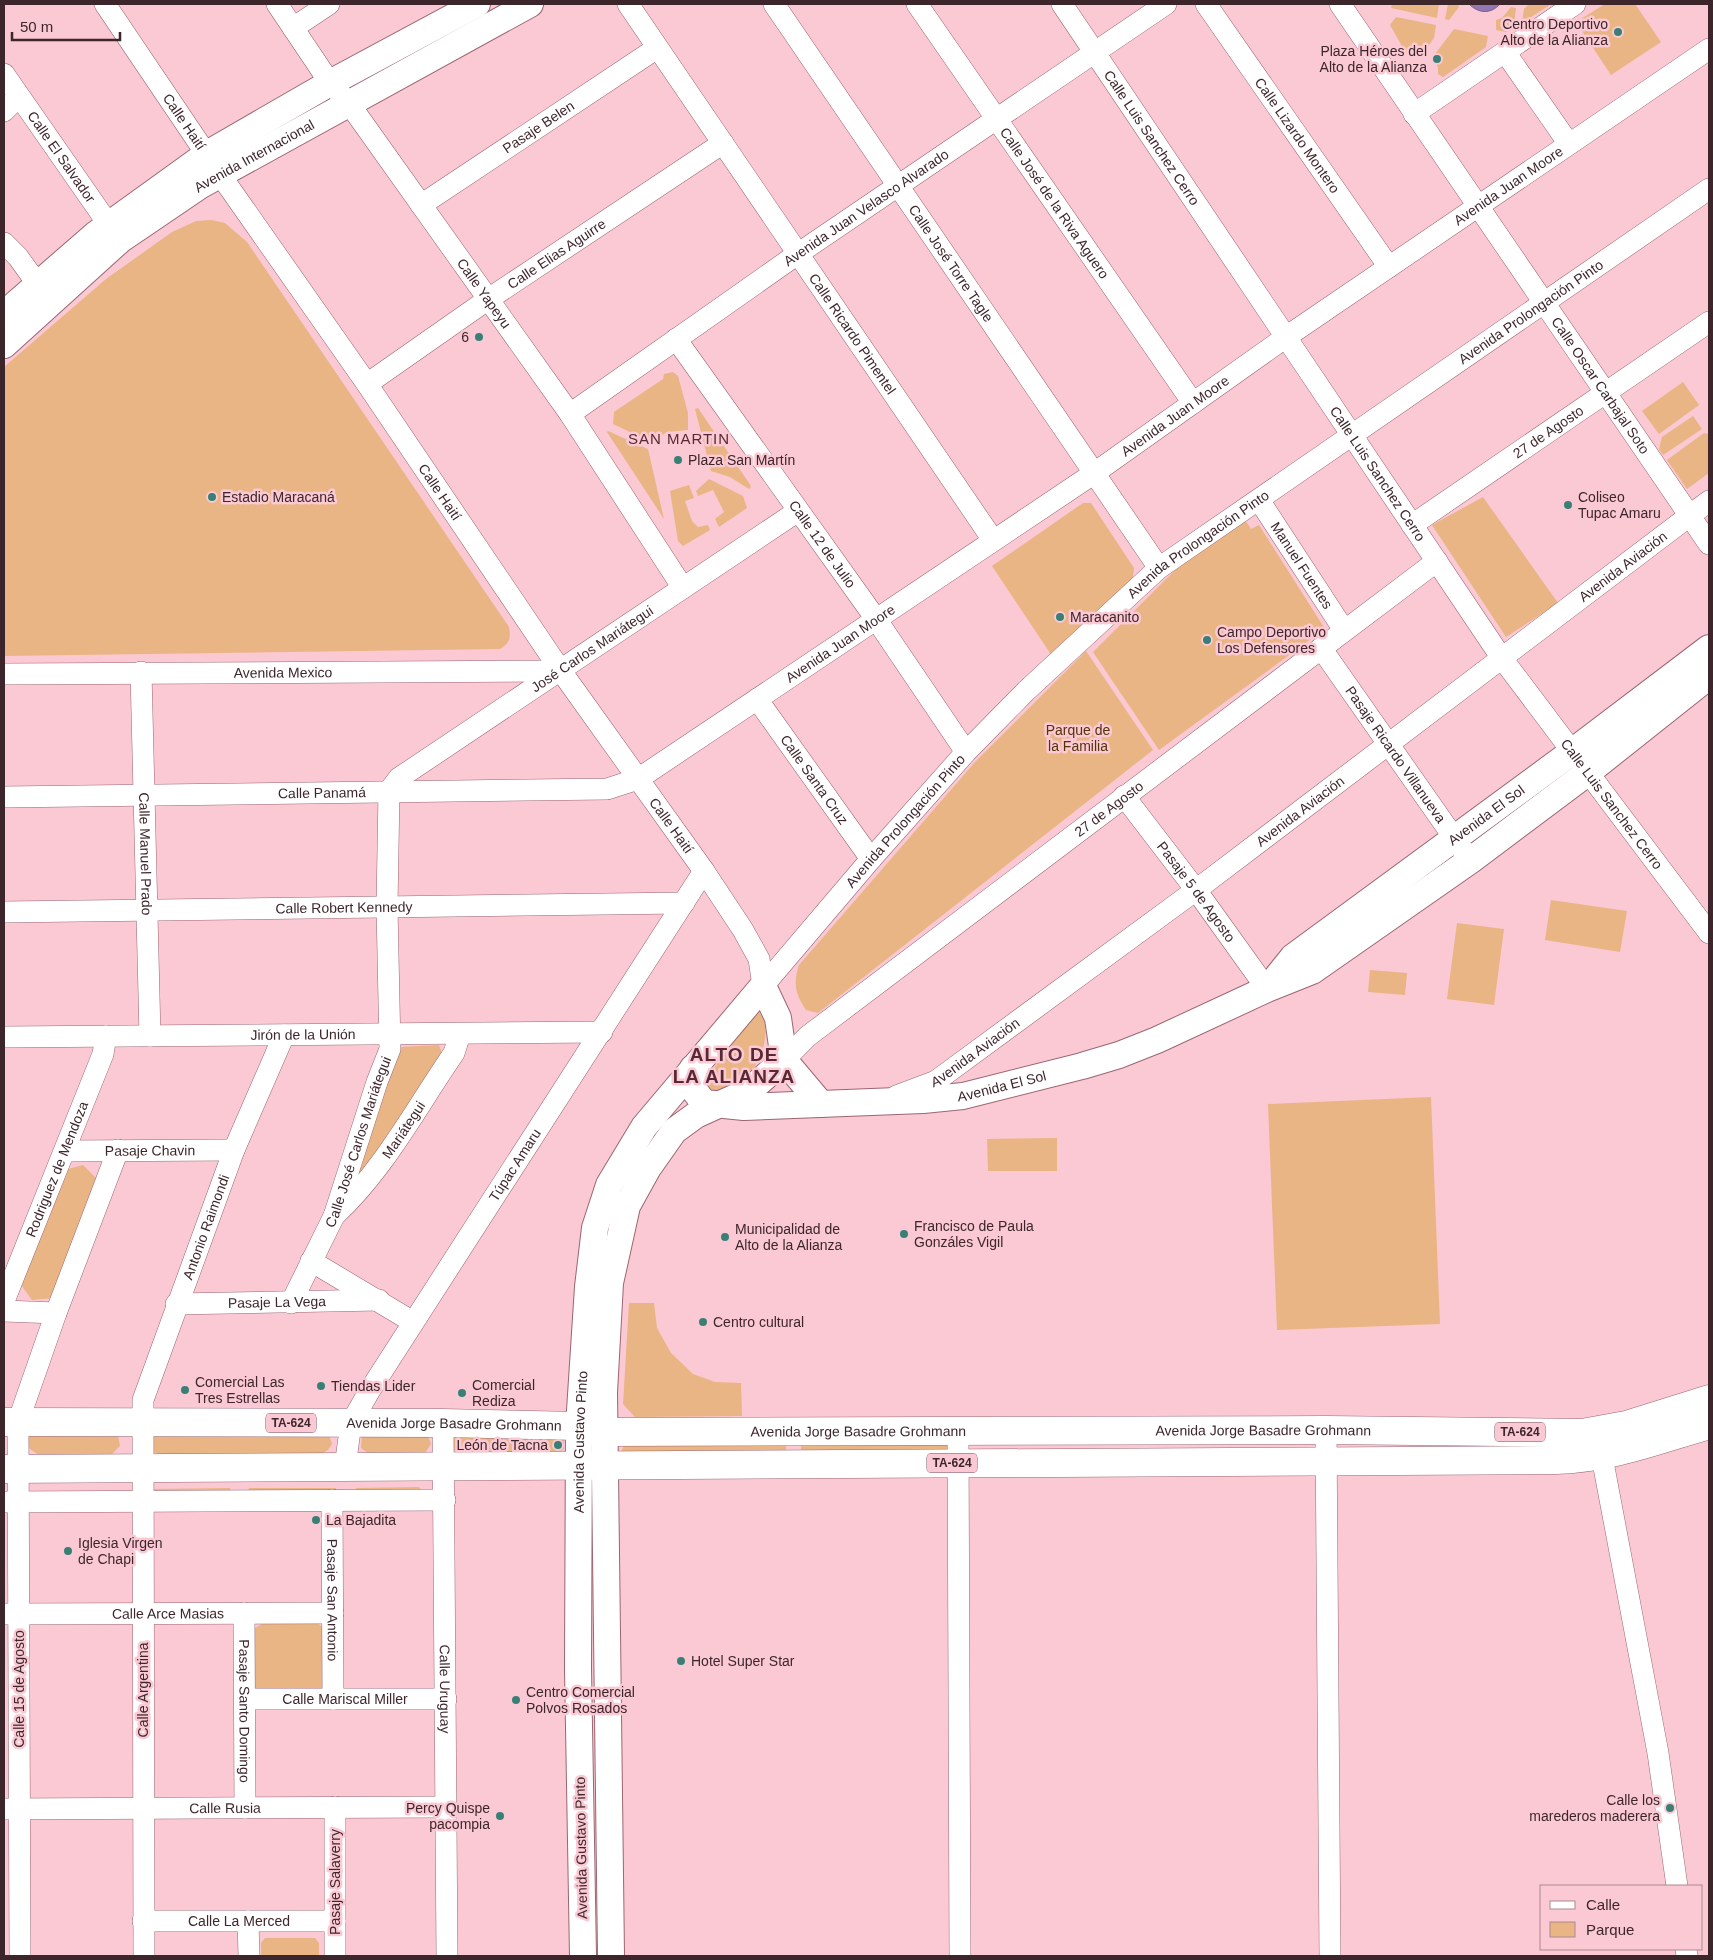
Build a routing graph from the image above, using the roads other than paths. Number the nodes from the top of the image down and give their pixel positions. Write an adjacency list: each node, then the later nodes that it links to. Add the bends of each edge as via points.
1 (105, 4): 27 (street, Calle Haití)
2 (277, 4): 14 (street, Calle Yapeyu)
3 (329, 4): 14 (street)
4 (477, 4): 20 (main road, Avenida Internacional)
5 (530, 4): 21 (main road, Avenida Internacional)
6 (628, 4): 15 (street, Calle Ricardo Pimentel)
7 (774, 4): 28 (street, Calle José Torre Tagle)
8 (917, 4): 24 (street, Calle José de la Riva Aguero)
9 (1062, 4): 17 (street, Calle Luis Sanchez Cerro)
10 (1166, 4): 17 (street, Avenida Juan Velasco Alvarado)
11 (1206, 4): 35 (street, Calle Lizardo Montero)
12 (1340, 4): 23 (street, Calle Oscar Carbajal Soto)
13 (1575, 4): 18 (street)
14 (293, 28): 20 (street, Calle Yapeyu)
15 (657, 48): 25 (street, Calle Ricardo Pimentel); 30 (street, Pasaje Belen)
16 (1709, 49): 26 (street, Avenida Juan Moore)
17 (1094, 52): 24 (street, Avenida Juan Velasco Alvarado); 41 (street, Calle Luis Sanchez Cerro)
18 (1505, 52): 23 (street); 26 (street)
19 (4, 74): 22 (street, Calle El Salvador)
20 (330, 83): 21 (street, Calle Yapeyu); 27 (main road, Avenida Internacional)
21 (348, 102): 27 (main road, Avenida Internacional); 30 (street, Calle Yapeyu)
22 (11, 104): 32 (street, Calle El Salvador)
23 (1414, 114): 31 (street, Calle Oscar Carbajal Soto)
24 (998, 118): 28 (street, Avenida Juan Velasco Alvarado); 46 (street, Calle José de la Riva Aguero)
25 (723, 143): 34 (street, Calle Ricardo Pimentel); 37 (street, Calle Elias Aguirre)
26 (1569, 144): 31 (street, Avenida Juan Moore)
27 (213, 164): 32 (main road, Avenida Internacional); 44 (street, Calle Haití)
28 (899, 185): 34 (street, Avenida Juan Velasco Alvarado); 49 (street, Calle José Torre Tagle)
29 (1709, 189): 38 (street, Avenida Prolongación Pinto)
30 (420, 206): 37 (street, Calle Yapeyu)
31 (1478, 206): 35 (street, Avenida Juan Moore); 38 (street, Calle Oscar Carbajal Soto)
32 (115, 232): 36 (main road, Avenida Internacional)
33 (4, 243): 36 (street)
34 (799, 253): 42 (street, Avenida Juan Velasco Alvarado); 55 (street, Calle Ricardo Pimentel)
35 (1390, 267): 41 (street, Avenida Juan Moore)
36 (44, 294): 39 (main road, Avenida Internacional); 43 (main road, Avenida Internacional)
37 (487, 300): 44 (street, Calle Elias Aguirre); 47 (street, Calle Yapeyu)
38 (1544, 304): 45 (street, Calle Oscar Carbajal Soto); 48 (street, Avenida Prolongación Pinto)
39 (4, 314)
40 (1709, 322): 45 (street, 27 de Agosto)
41 (1286, 337): 46 (street, Avenida Juan Moore); 48 (street, Calle Luis Sanchez Cerro)
42 (676, 339): 47 (street, Avenida Juan Velasco Alvarado); 52 (street, Calle 12 de Julio)
43 (4, 346)
44 (367, 384): 65 (street, Calle Haití)
45 (1605, 393): 53 (street, Calle Oscar Carbajal Soto); 54 (street, 27 de Agosto)
46 (1193, 403): 49 (street, Avenida Juan Moore)
47 (570, 414): 59 (street, Calle Yapeyu)
48 (1352, 435): 50 (street, Avenida Prolongación Pinto); 54 (street, Calle Luis Sanchez Cerro)
49 (1093, 474): 55 (street, Avenida Juan Moore); 58 (street, Calle José Torre Tagle)
50 (1259, 500): 58 (street, Avenida Prolongación Pinto); 61 (street, Manuel Fuentes)
51 (1709, 501): 53 (street, Avenida Aviación)
52 (798, 511): 59 (street, José Carlos Mariátegui); 60 (street, Calle 12 de Julio)
53 (1689, 516): 56 (street, Calle Oscar Carbajal Soto); 64 (street, Avenida Aviación)
54 (1412, 525): 57 (street, Calle Luis Sanchez Cerro)
55 (993, 540): 60 (street, Avenida Juan Moore)
56 (1709, 544)
57 (1436, 561): 61 (street, 27 de Agosto); 64 (street, Calle Luis Sanchez Cerro)
58 (1158, 568): 71 (street, Avenida Prolongación Pinto, via 1026,690)
59 (683, 588): 65 (street, José Carlos Mariátegui)
60 (876, 619): 69 (street, Avenida Juan Moore); 71 (street, Calle 12 de Julio)
61 (1344, 630): 62 (street, 27 de Agosto)
62 (1320, 648): 70 (street, Pasaje Ricardo Villanueva); 76 (street, 27 de Agosto)
63 (1709, 648): 72 (main road, Avenida El Sol)
64 (1501, 657): 70 (street, Avenida Aviación); 72 (street, Calle Luis Sanchez Cerro)
65 (561, 671): 66 (street, Avenida Mexico); 74 (street, Calle Haití); 75 (street, José Carlos Mariátegui, via 399,778)
66 (141, 672): 67 (street, Avenida Mexico); 78 (street, Calle Manuel Prado)
67 (4, 674)
68 (1709, 676): 73 (main road, Avenida El Sol)
69 (758, 699): 74 (street, Avenida Juan Moore); 80 (street, Calle Santa Cruz)
70 (1390, 743): 79 (street, Pasaje Ricardo Villanueva); 83 (street, Avenida Aviación)
71 (966, 752): 80 (street, Avenida Prolongación Pinto)
72 (1572, 752): 73 (street, Calle Luis Sanchez Cerro); 79 (main road, Avenida El Sol)
73 (1587, 773): 81 (main road, Avenida El Sol); 88 (street, Calle Luis Sanchez Cerro)
74 (638, 779): 75 (street, Calle Panamá, via 607,789); 82 (street, Calle Haití)
75 (389, 791): 78 (street, Calle Panamá); 85 (street, Calle José Carlos Mariátegui)
76 (1124, 796): 83 (street, Pasaje 5 de Agosto); 98 (street, 27 de Agosto, via 808,1036)
77 (4, 797): 78 (street, Calle Panamá)
78 (142, 797): 86 (street, Calle Manuel Prado)
79 (1455, 839): 81 (street, Pasaje Ricardo Villanueva); 90 (main road, Avenida El Sol, via 1293,957)
80 (871, 858): 89 (street, Avenida Prolongación Pinto)
81 (1471, 860): 90 (main road, Avenida El Sol, via 1312,972)
82 (704, 872): 84 (street, Túpac Amaru); 89 (street, Calle Haití, via 759,959)
83 (1196, 890): 90 (street, Pasaje 5 de Agosto); 100 (street, Avenida Aviación, via 936,1081)
84 (684, 903): 85 (street, Calle Robert Kennedy); 91 (street, Túpac Amaru)
85 (387, 908): 86 (street, Calle Robert Kennedy); 92 (street, Calle José Carlos Mariátegui)
86 (148, 911): 87 (street, Calle Robert Kennedy); 96 (street, Calle Manuel Prado)
87 (4, 912)
88 (1709, 933)
89 (763, 986): 98 (main road, via 778,1018); 99 (main road, Avenida Gustavo Pinto)
90 (1267, 989): 100 (main road, Avenida El Sol, via 1120,1055 968,1095)
91 (602, 1032): 93 (street, Jirón de la Unión); 114 (street, Túpac Amaru)
92 (389, 1034): 93 (street, Jirón de la Unión); 94 (street, Jirón de la Unión); 106 (street, Calle José Carlos Mariátegui, via 390,1049)
93 (460, 1034): 106 (street, Mariátegui, via 454,1053 384,1160 356,1196)
94 (284, 1035): 96 (street, Jirón de la Unión); 104 (street, Antonio Raimondi)
95 (106, 1036): 96 (street, Jirón de la Unión); 97 (street, Jirón de la Unión); 105 (street, Rodriguez de Mendoza, via 103,1054)
96 (150, 1036)
97 (4, 1037)
98 (784, 1060): 101 (main road); 102 (main road, via 749,1091)
99 (693, 1068): 102 (main road, via 694,1090 698,1098 704,1103); 121 (main road, Avenida Gustavo Pinto, via 644,1127 609,1185 595,1228 588,1288)
100 (880, 1102): 101 (main road, Avenida El Sol)
101 (821, 1104): 102 (main road, Avenida El Sol)
102 (720, 1106): 121 (main road, Avenida Gustavo Pinto, via 696,1115 674,1131 627,1206 610,1283 604,1392)
103 (118, 1150): 104 (street, Pasaje Chavin); 105 (street, Pasaje Chavin); 113 (street, Calle 15 de Agosto)
104 (234, 1150): 111 (street, Antonio Raimondi)
105 (66, 1151): 109 (street, Rodriguez de Mendoza)
106 (334, 1216): 107 (street, Calle José Carlos Mariátegui)
107 (311, 1261): 108 (street); 110 (street, Calle José Carlos Mariátegui)
108 (379, 1300): 110 (street, Pasaje La Vega); 114 (street)
109 (4, 1301)
110 (291, 1303): 111 (street, Pasaje La Vega)
111 (176, 1304): 117 (street, Antonio Raimondi, via 143,1400)
112 (4, 1311): 113 (street)
113 (56, 1313): 116 (street, Calle 15 de Agosto)
114 (414, 1322): 118 (street, Túpac Amaru)
115 (1709, 1399): 125 (highway, Avenida Jorge Basadre Grohmann / TA-624, via 1626,1426)
116 (11, 1422): 117 (highway, Avenida Jorge Basadre Grohmann / TA-624); 134 (street, Calle 15 de Agosto)
117 (142, 1423): 118 (highway, Avenida Jorge Basadre Grohmann / TA-624); 133 (street, Calle Argentina)
118 (351, 1423): 119 (highway, Avenida Jorge Basadre Grohmann / TA-624); 132 (street, Túpac Amaru)
119 (443, 1423): 121 (highway, Avenida Jorge Basadre Grohmann / TA-624); 131 (street, Calle Uruguay)
120 (1709, 1425): 125 (highway, Avenida Jorge Basadre Grohmann / TA-624)
121 (592, 1429): 123 (highway, Avenida Jorge Basadre Grohmann / TA-624); 129 (main road, Avenida Gustavo Pinto); 130 (main road, Avenida Gustavo Pinto)
122 (1326, 1430): 124 (highway, Avenida Jorge Basadre Grohmann / TA-624); 125 (highway, Avenida Jorge Basadre Grohmann / TA-624); 126 (street)
123 (795, 1431): 124 (highway, Avenida Jorge Basadre Grohmann / TA-624); 128 (highway)
124 (958, 1431): 127 (street)
125 (1600, 1444): 126 (highway, Avenida Jorge Basadre Grohmann / TA-624, via 1556,1460); 151 (street, via 1658,1753)
126 (1326, 1461): 127 (highway, Avenida Jorge Basadre Grohmann / TA-624); 163 (street)
127 (959, 1463): 128 (highway, Avenida Jorge Basadre Grohmann / TA-624); 162 (street)
128 (795, 1464): 130 (highway, Avenida Jorge Basadre Grohmann / TA-624)
129 (578, 1465): 130 (highway, Avenida Jorge Basadre Grohmann / TA-624); 131 (highway, Avenida Jorge Basadre Grohmann / TA-624); 160 (main road, Avenida Gustavo Pinto)
130 (606, 1465): 161 (main road, Avenida Gustavo Pinto)
131 (442, 1466): 132 (highway, Avenida Jorge Basadre Grohmann / TA-624); 136 (street, Calle Uruguay)
132 (345, 1467): 133 (highway, Avenida Jorge Basadre Grohmann / TA-624)
133 (142, 1468): 134 (highway, Avenida Jorge Basadre Grohmann / TA-624); 137 (street, Calle Argentina)
134 (11, 1469): 138 (street, Calle 15 de Agosto)
135 (332, 1500): 136 (street); 137 (street); 141 (street, Pasaje San Antonio)
136 (445, 1500): 144 (street, Calle Uruguay)
137 (142, 1501): 138 (street); 139 (street, Calle Argentina)
138 (11, 1502): 142 (street, Calle 15 de Agosto)
139 (142, 1613): 140 (street, Calle Arce Masias); 142 (street, Calle Arce Masias); 148 (street, Calle Argentina)
140 (244, 1613): 141 (street, Calle Arce Masias); 145 (street, Pasaje Santo Domingo)
141 (333, 1613): 143 (street, Pasaje San Antonio)
142 (11, 1614): 150 (street, Calle 15 de Agosto)
143 (333, 1699): 144 (street, Calle Mariscal Miller); 145 (street, Calle Mariscal Miller)
144 (446, 1699): 147 (street, Calle Uruguay)
145 (245, 1700): 149 (street, Pasaje Santo Domingo)
146 (335, 1807): 147 (street, Calle Rusia); 149 (street, Calle Rusia); 152 (street, Pasaje Salaverry)
147 (446, 1807): 159 (street, Calle Uruguay)
148 (143, 1808): 149 (street, Calle Rusia); 150 (street, Calle Rusia); 153 (street, Calle Argentina)
149 (245, 1808)
150 (12, 1809): 155 (street, Calle 15 de Agosto)
151 (1677, 1885)
152 (335, 1920): 154 (street, Calle La Merced); 158 (street, Pasaje Salaverry)
153 (144, 1921): 154 (street, Calle La Merced); 156 (street, Calle Argentina)
154 (248, 1921): 157 (street)
155 (20, 1956)
156 (144, 1956)
157 (248, 1956)
158 (335, 1956)
159 (447, 1956)
160 (583, 1956)
161 (611, 1956)
162 (960, 1956)
163 (1330, 1956)

